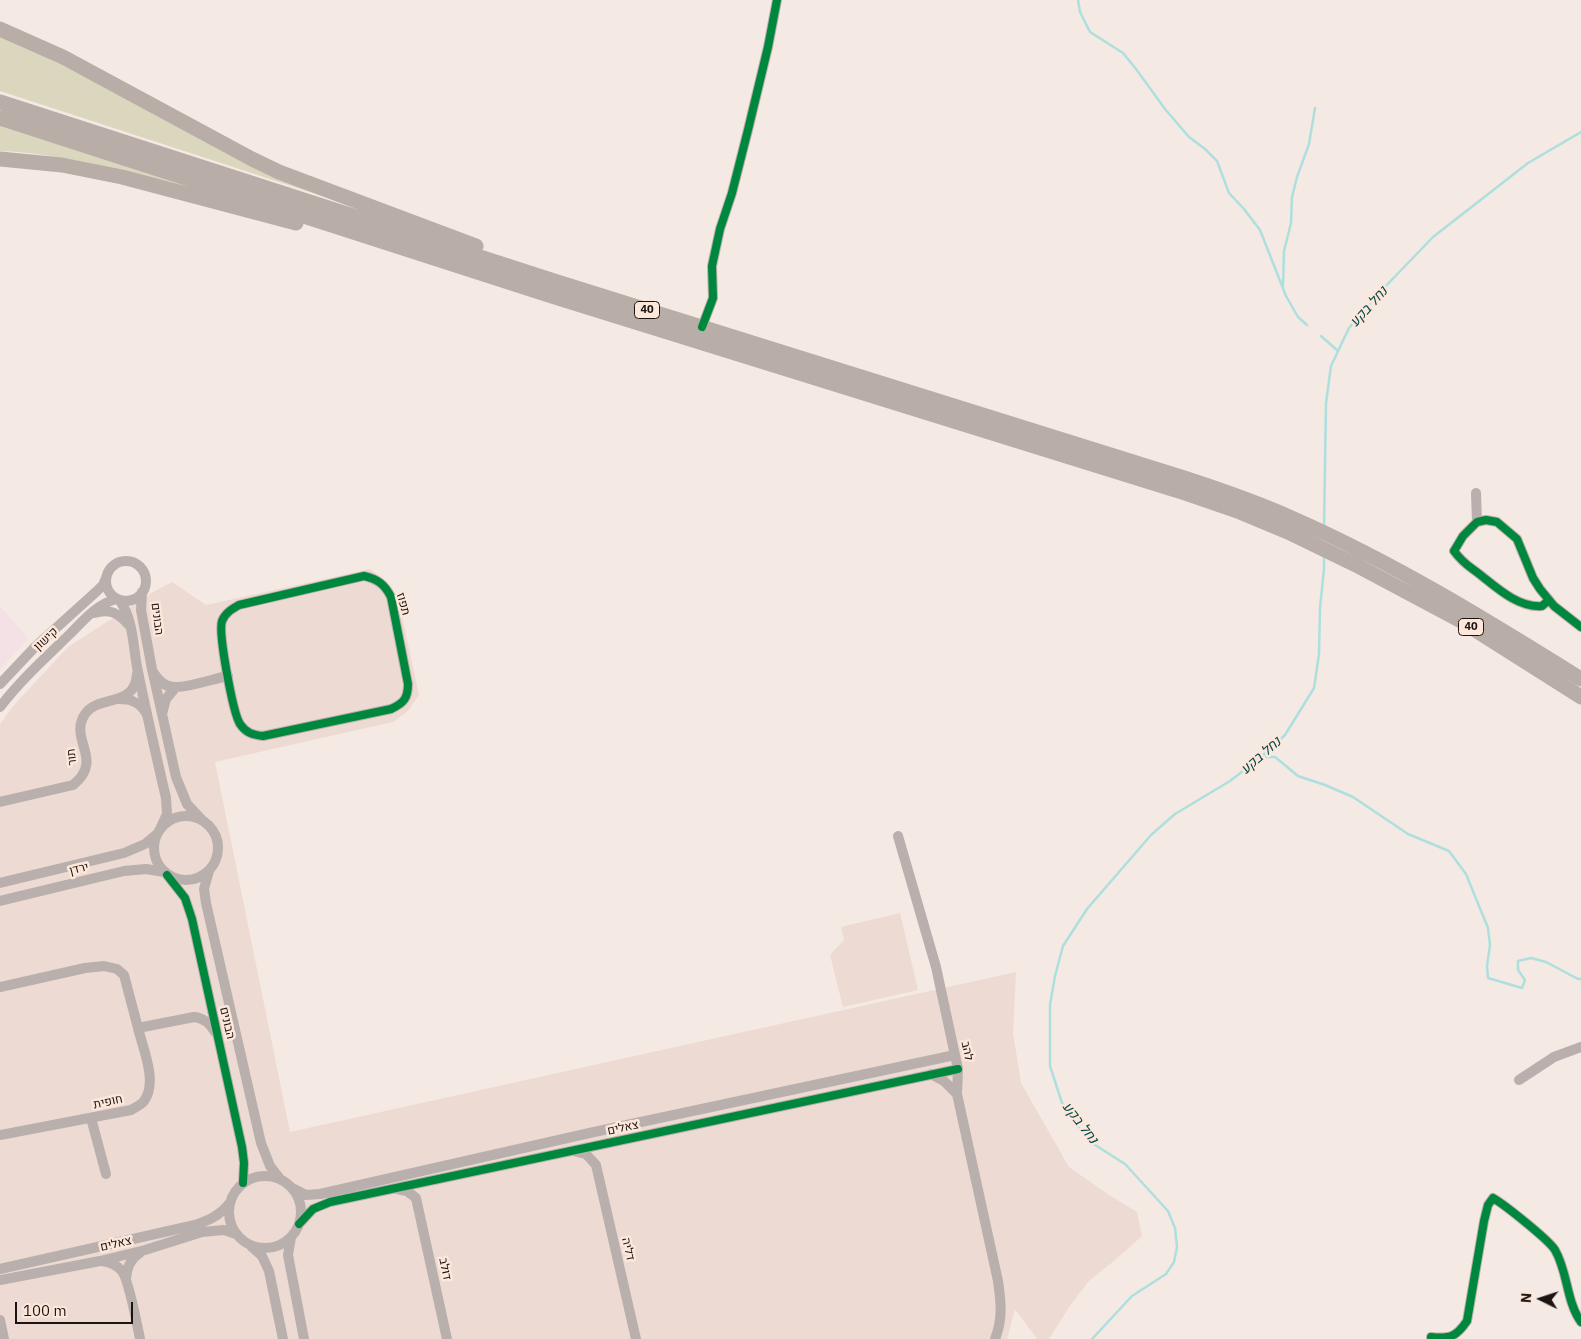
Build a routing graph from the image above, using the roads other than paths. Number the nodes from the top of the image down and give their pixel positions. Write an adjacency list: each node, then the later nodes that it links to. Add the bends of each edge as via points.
1 (777, 0): 8 (street, via 748,130 720,229 712,266 713,298)
2 (0, 29): 7 (highway, via 63,57 279,172)
3 (0, 102): 7 (highway, 40)
4 (0, 118): 6 (highway, 40)
5 (0, 159): 6 (highway, via 62,165 122,177)
6 (474, 270): 11 (highway, 40, via 1240,512)
7 (649, 311): 8 (highway, 40)
8 (702, 327): 11 (highway, 40, via 1245,498)
9 (1476, 493): 10 (street)
10 (1478, 522): 16 (street, via 1497,522 1518,539 1533,578); 16 (street, via 1463,536 1454,551 1460,560 1494,587 1526,604 1542,606)
11 (1291, 525): 12 (highway, 40)
12 (1357, 557): 23 (highway, 40, via 1468,609); 26 (highway, 40)
13 (106, 578): 14 (street, via 114,565 130,562 143,571 146,582); 15 (street, via 108,590); 24 (street, קישון, via 103,585 34,647)
14 (142, 592): 15 (street, via 135,599); 21 (street, הבונים, via 141,610)
15 (118, 600): 17 (street, קישון, via 108,602); 18 (street, via 127,612)
16 (1549, 600): 19 (street)
17 (88, 615): 18 (street, via 110,611 119,614); 28 (street, קישון, via 29,673)
18 (130, 627): 20 (street)
19 (1581, 627)
20 (137, 666): 27 (street, תור, via 135,686); 29 (street)
21 (152, 669): 25 (street, via 157,679); 30 (street, הבונים)
22 (228, 676): 22 (street, תפוז, via 220,629 229,610 364,576 374,578 387,589 408,684 408,695 402,704 264,736 255,735 246,732 239,722); 25 (street)
23 (1581, 679)
24 (0, 684)
25 (175, 688): 30 (street, via 166,699)
26 (1581, 697)
27 (118, 699): 29 (street, via 138,704); 31 (street, תור, via 98,705 87,712 81,722 87,768 73,785)
28 (0, 707)
29 (148, 717): 33 (street, via 166,798 167,814)
30 (162, 718): 32 (street, הבונים, via 180,788 187,804)
31 (0, 802)
32 (201, 819): 33 (street, via 174,818); 35 (street, via 210,827 218,843 217,857)
33 (160, 830): 36 (street, via 155,840 154,855); 37 (street, ירדן, via 145,844 124,853)
34 (898, 836): 45 (street, להב, via 936,967)
35 (209, 871): 36 (street, via 192,880 177,880); 56 (street, הבונים, via 204,889 206,903 258,1133 270,1166)
36 (166, 873): 38 (street, ירדן, via 146,869 124,871); 40 (street, הבונים, via 185,898)
37 (0, 882)
38 (0, 901)
39 (0, 987): 42 (street, חופית, via 85,968 104,966 117,969 124,975)
40 (209, 995): 41 (street, via 204,1008); 43 (street, הבונים)
41 (194, 1017): 42 (street); 43 (street, via 206,1021)
42 (138, 1028): 50 (street, חופית, via 151,1080 148,1094 143,1103 131,1110)
43 (218, 1036): 58 (street, הבונים, via 242,1147)
44 (1581, 1047): 48 (street, via 1554,1057)
45 (955, 1055): 46 (street, להב); 59 (street, צאלים, via 320,1194 306,1195)
46 (958, 1068): 47 (street, צאלים); 49 (street, להב)
47 (931, 1074): 49 (street); 52 (street, צאלים)
48 (1519, 1080)
49 (957, 1094): 83 (street, להב, via 1002,1304)
50 (91, 1118): 51 (street, חופית); 55 (street)
51 (0, 1135)
52 (611, 1142): 53 (street, צאלים); 54 (street, via 601,1150)
53 (569, 1151): 54 (street, via 586,1154); 57 (street, צאלים)
54 (596, 1166): 82 (street, דליה)
55 (106, 1174)
56 (281, 1180): 58 (street, via 262,1176); 59 (street)
57 (430, 1181): 60 (street, צאלים); 62 (street, via 424,1185)
58 (243, 1183): 61 (street)
59 (292, 1188): 63 (street, via 300,1205)
60 (393, 1189): 62 (street, via 407,1191); 63 (street, צאלים, via 320,1205)
61 (229, 1204): 64 (street, via 231,1225); 69 (street, צאלים, via 215,1218 195,1225)
62 (418, 1204): 81 (street, דולב)
63 (299, 1224): 65 (street)
64 (236, 1234): 66 (street); 67 (street, צאלים, via 217,1229)
65 (291, 1237): 66 (street, via 268,1248); 80 (street, via 288,1256)
66 (250, 1245): 79 (street, via 262,1256 269,1271)
67 (145, 1250): 68 (street, צאלים); 72 (street, via 131,1261)
68 (100, 1261): 70 (street, צאלים); 72 (street, via 116,1265)
69 (0, 1269)
70 (11, 1278): 71 (street, צאלים); 73 (street, via 2,1282)
71 (0, 1280)
72 (126, 1280): 78 (street)
73 (0, 1288)
74 (0, 1320): 77 (street)
75 (1581, 1322): 76 (street, via 1574,1312 1555,1249 1493,1198 1484,1221 1467,1322 1460,1332 1448,1337)
76 (1431, 1337)
77 (4, 1339)
78 (140, 1339)
79 (283, 1339)
80 (304, 1339)
81 (447, 1339)
82 (636, 1339)
83 (995, 1339)

